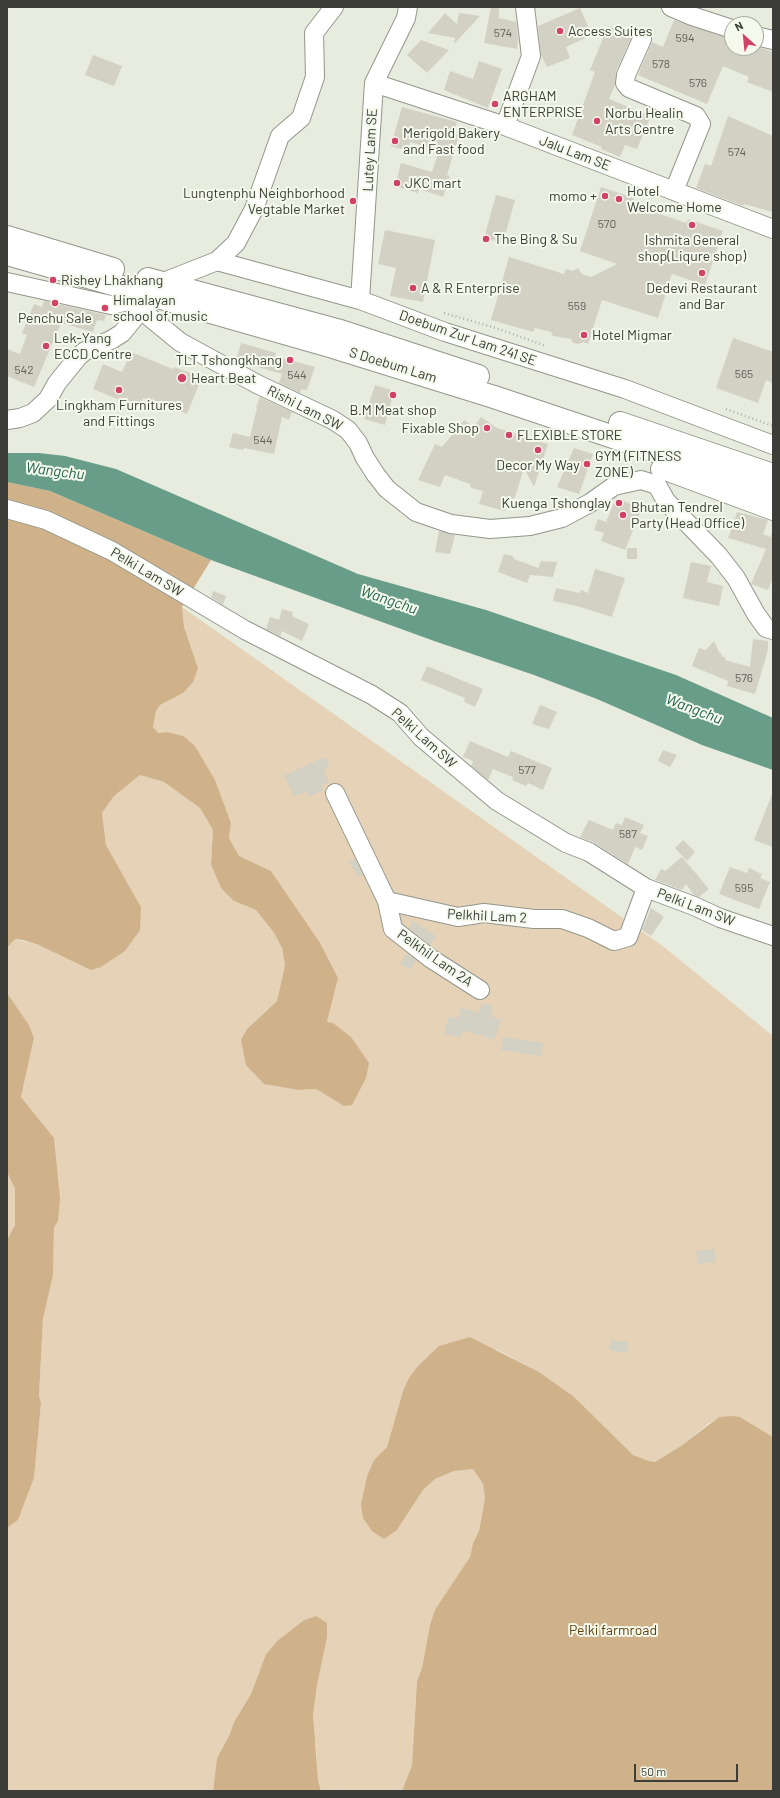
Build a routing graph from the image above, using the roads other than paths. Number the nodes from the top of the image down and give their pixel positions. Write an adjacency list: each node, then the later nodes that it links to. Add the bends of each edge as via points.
1 (334, 7): 13 (street, via 314,33 315,77 301,118 280,136 254,209 236,243)
2 (408, 7): 7 (street, Lutey Lam SE, via 406,18)
3 (525, 7): 8 (street, via 531,56)
4 (672, 7): 5 (street)
5 (724, 26)
6 (642, 39): 9 (street, via 625,83 629,88 696,116 701,124)
7 (374, 83): 8 (street, Jalu Lam SE); 16 (street, Lutey Lam SE)
8 (505, 126): 9 (street, Jalu Lam SE)
9 (674, 191): 10 (street, Jalu Lam SE)
10 (773, 229)
11 (7, 237): 15 (highway, S Doebum Lam)
12 (7, 254): 15 (highway, S Doebum Lam)
13 (217, 261): 15 (street); 16 (street, Doebum Zur Lam 241 SE)
14 (7, 282): 15 (street, via 111,305)
15 (151, 296): 17 (street, via 122,333 78,357 48,398 33,413); 19 (highway, S Doebum Lam, via 333,347 494,397); 19 (street, Rishi Lam SW, via 180,342 257,384 334,420 348,430 358,443 365,458 387,489 416,512 451,524 490,529 530,526 562,518 614,486 641,480); 20 (highway, S Doebum Lam, via 337,330 657,435)
16 (360, 300): 18 (street, Doebum Zur Lam 241 SE, via 444,332 625,389)
17 (7, 420)
18 (773, 445)
19 (659, 468): 21 (highway, S Doebum Lam); 23 (street, Rishi Lam SW); 24 (street, via 666,501 719,556 736,578 766,628)
20 (773, 476)
21 (773, 494)
22 (7, 509): 26 (street, Pelki Lam SW, via 46,520 112,550 245,630 372,695 400,713 421,737 498,801 566,843 589,852)
23 (773, 511)
24 (773, 630)
25 (335, 793): 27 (street)
26 (646, 888): 27 (street, Pelkhil Lam 2, via 628,936 614,941 562,919 484,913 458,917); 28 (street, Pelki Lam SW)
27 (387, 901): 29 (street, Pelkhil Lam 2A, via 393,929 430,958)
28 (773, 936)
29 (480, 990)

